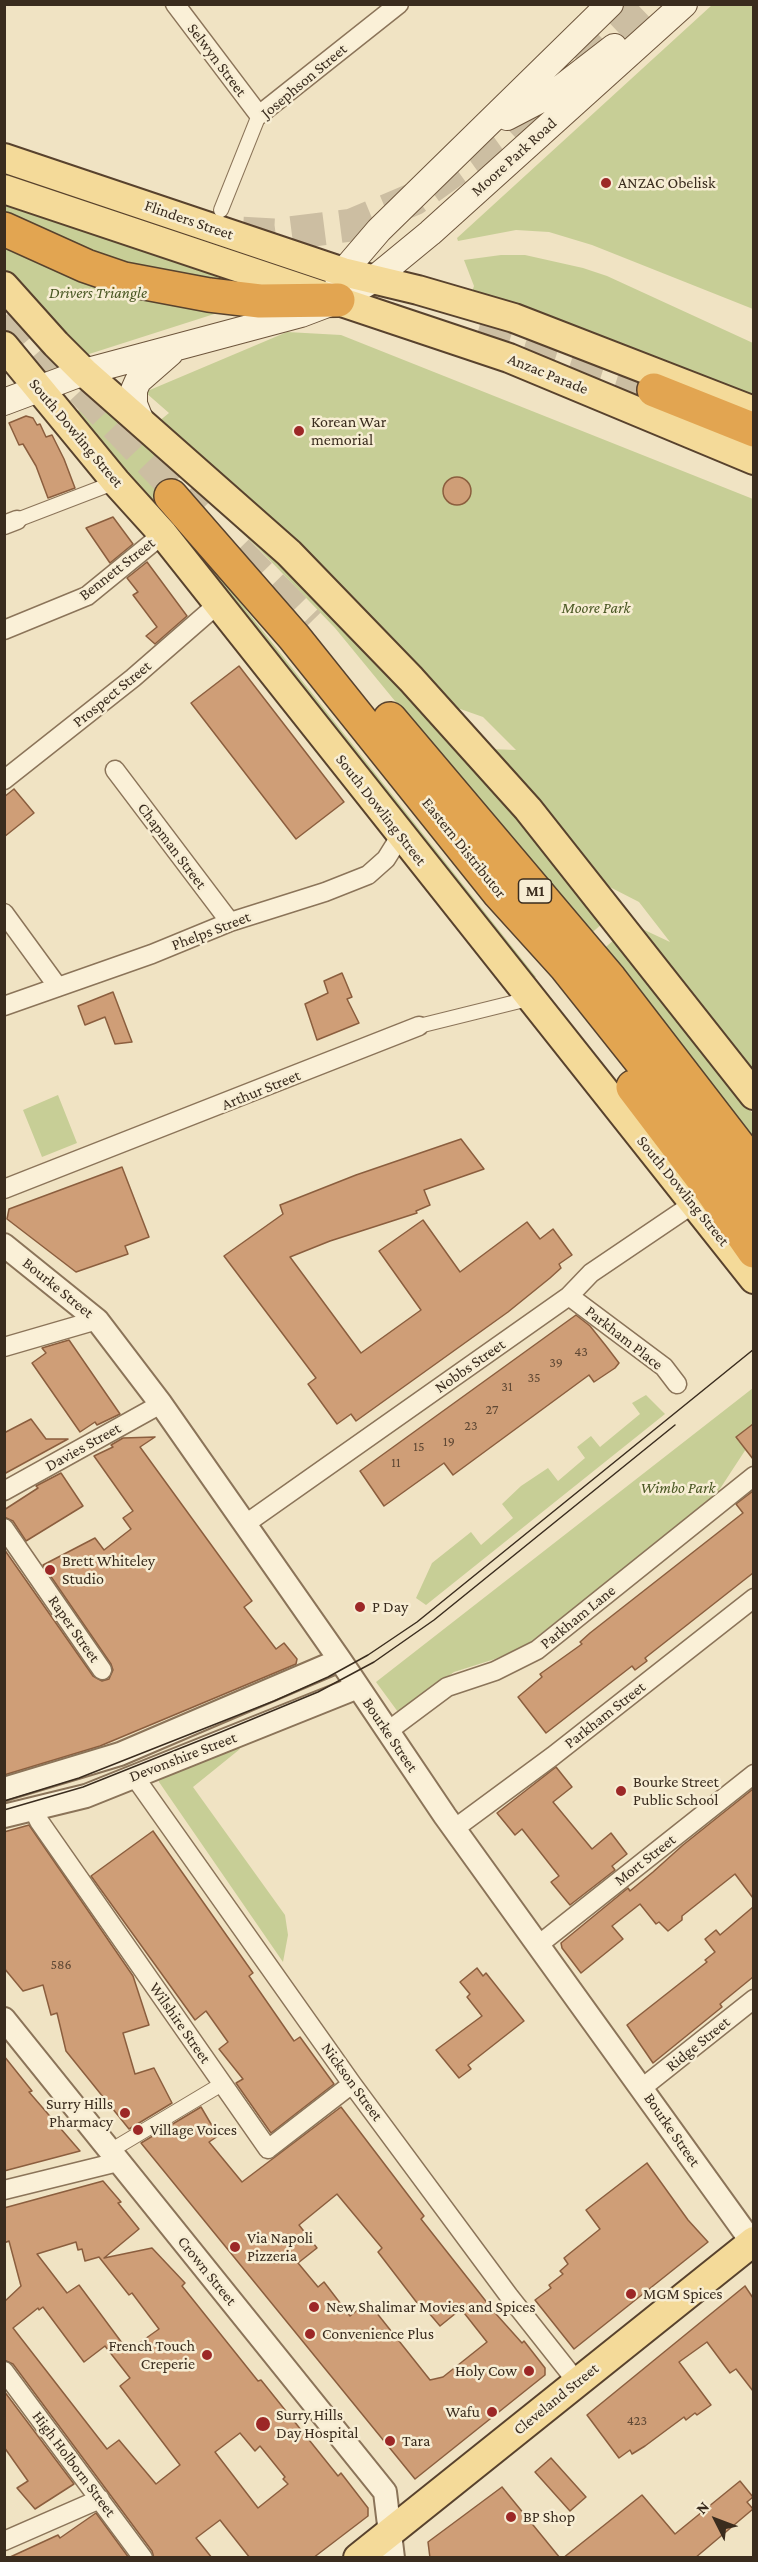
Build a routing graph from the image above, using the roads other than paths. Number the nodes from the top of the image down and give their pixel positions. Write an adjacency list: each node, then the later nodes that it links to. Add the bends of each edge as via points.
1 (175, 4): 7 (street, Selwyn Street)
2 (399, 4): 6 (street, Josephson Street)
3 (662, 4): 8 (main road, via 557,91)
4 (684, 4): 13 (main road, Moore Park Road)
5 (599, 9): 8 (main road, via 570,46)
6 (379, 10): 7 (street, Josephson Street)
7 (259, 116): 11 (street, Josephson Street)
8 (477, 133): 15 (main road, via 379,230)
9 (4, 158): 15 (main road, Flinders Street)
10 (4, 189): 15 (main road, Flinders Street)
11 (221, 210)
12 (4, 229): 15 (highway, via 124,279 209,295 260,301)
13 (375, 279): 15 (main road, Flinders Street); 22 (main road, via 514,318)
14 (4, 286): 18 (main road)
15 (340, 286): 17 (main road, via 301,314); 25 (main road, Anzac Parade)
16 (4, 346): 19 (main road, South Dowling Street)
17 (175, 349): 18 (main road); 23 (main road, via 151,368 134,390 134,404)
18 (84, 372): 19 (main road); 23 (main road)
19 (39, 390): 21 (main road); 26 (main road, South Dowling Street)
20 (654, 390): 24 (highway)
21 (4, 402)
22 (753, 411)
23 (142, 424): 43 (main road, via 289,554 419,687 528,808)
24 (753, 430)
25 (753, 460)
26 (116, 482): 28 (street); 29 (main road, South Dowling Street)
27 (171, 496): 36 (highway, Eastern Distributor / M1, via 294,637)
28 (11, 523)
29 (163, 534): 30 (main road, South Dowling Street); 32 (street, Bennett Street, via 87,596)
30 (218, 604): 34 (street, Prospect Street, via 133,678); 35 (main road, South Dowling Street)
31 (309, 624): 44 (highway, Eastern Distributor / M1, via 610,979)
32 (4, 630)
33 (115, 770): 38 (street, Chapman Street)
34 (6, 774)
35 (401, 835): 38 (street, Phelps Street, via 386,859 368,875); 47 (main road, South Dowling Street)
36 (500, 893): 46 (highway, Eastern Distributor / M1, via 566,967); 49 (highway, M1, via 547,975 712,1191)
37 (4, 913): 39 (street)
38 (230, 922): 39 (street, Phelps Street)
39 (58, 987): 41 (street, Phelps Street)
40 (520, 1000): 42 (street, Arthur Street)
41 (4, 1006)
42 (419, 1026): 45 (street, Arthur Street)
43 (753, 1095)
44 (753, 1166)
45 (4, 1189)
46 (753, 1203)
47 (693, 1204): 50 (main road, South Dowling Street); 51 (street, Nobbs Street, via 591,1273)
48 (4, 1245): 52 (street, Bourke Street)
49 (753, 1251)
50 (753, 1279)
51 (569, 1296): 54 (street, Parkham Place, via 664,1367); 58 (street, Nobbs Street)
52 (97, 1320): 53 (street); 55 (street, Bourke Street)
53 (4, 1347)
54 (677, 1384)
55 (160, 1404): 57 (street, Davies Street); 58 (street, Bourke Street)
56 (753, 1476): 64 (street, Parkham Lane, via 537,1650 495,1671 447,1687)
57 (4, 1491)
58 (244, 1526): 61 (street, Bourke Street)
59 (4, 1528): 62 (street, Raper Street)
60 (753, 1598): 70 (street, Parkham Street)
61 (340, 1660): 63 (street, Bourke Street); 67 (street, Devonshire Street, via 120,1754)
62 (102, 1670)
63 (358, 1687): 64 (street, Bourke Street); 66 (street, Devonshire Street)
64 (388, 1731): 70 (street, Bourke Street)
65 (753, 1774): 71 (street, Mort Street)
66 (134, 1776): 68 (street, Devonshire Street, via 86,1796); 75 (street, Nickson Street)
67 (4, 1789)
68 (33, 1809): 69 (street, Devonshire Street); 74 (street, Wilshire Street)
69 (4, 1816)
70 (454, 1829): 71 (street, Bourke Street)
71 (537, 1946): 76 (street, Bourke Street)
72 (753, 1999): 76 (street, Ridge Street)
73 (4, 2019): 77 (street, Crown Street)
74 (222, 2084): 75 (street, Wilshire Street, via 268,2149); 77 (street)
75 (352, 2084): 81 (street, Nickson Street)
76 (642, 2088): 79 (street, Bourke Street)
77 (114, 2156): 78 (street); 84 (street, Crown Street, via 386,2492)
78 (4, 2190)
79 (753, 2243): 81 (main road, Cleveland Street)
80 (4, 2371): 82 (street, High Holborn Street)
81 (577, 2382): 84 (main road, Cleveland Street)
82 (100, 2499): 83 (street); 85 (street, High Holborn Street)
83 (4, 2541)
84 (392, 2544): 86 (main road, Cleveland Street)
85 (143, 2558)
86 (358, 2558)

